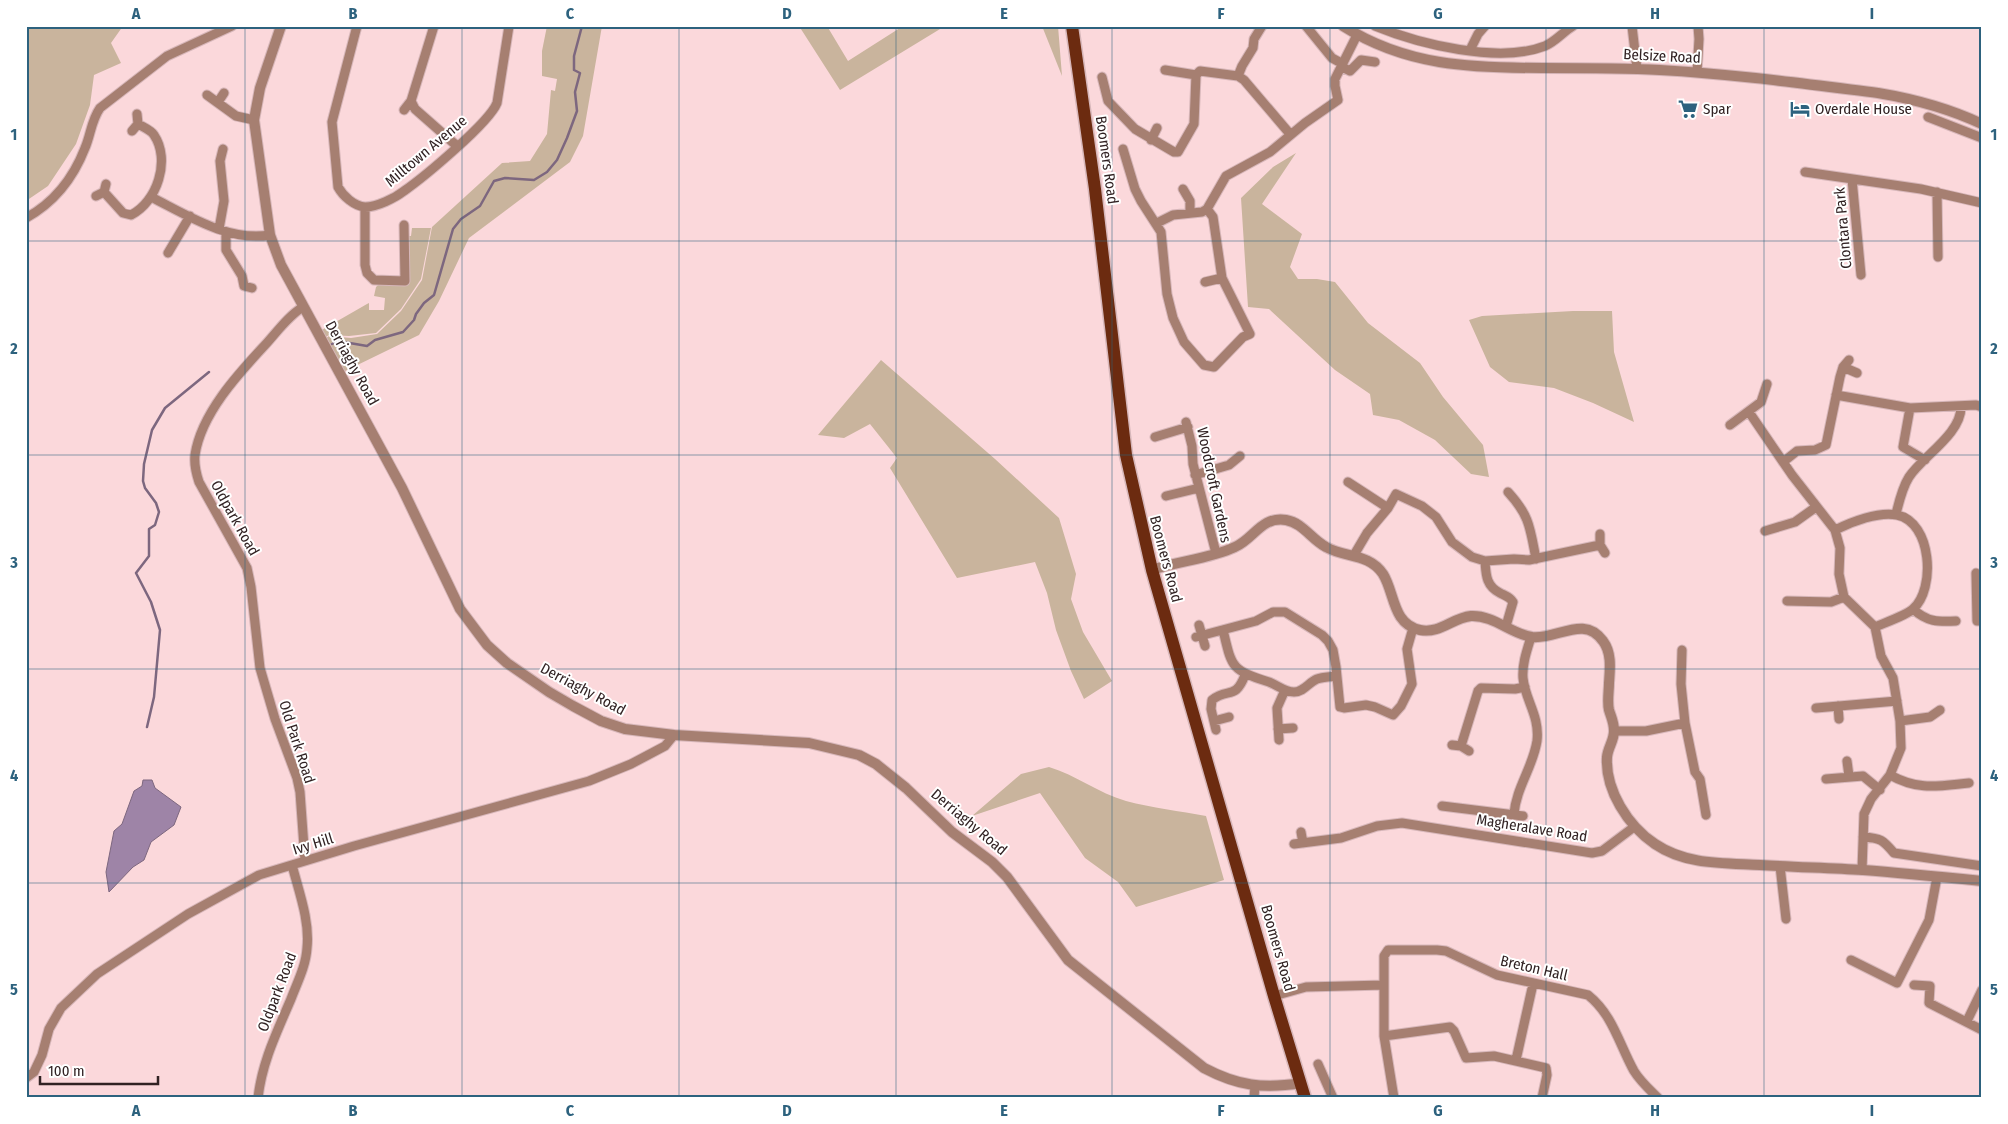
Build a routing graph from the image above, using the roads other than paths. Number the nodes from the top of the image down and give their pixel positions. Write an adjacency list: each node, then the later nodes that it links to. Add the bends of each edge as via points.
1 (232, 26): 52 (street, via 167,56 100,108 86,147 64,186 54,199)
2 (281, 26): 32 (street, Derriaghy Road, via 260,88)
3 (358, 26): 48 (street, via 332,122 332,139 341,194)
4 (434, 26): 27 (street)
5 (509, 26): 38 (street, Milltown Avenue, via 494,112)
6 (1262, 26): 23 (street)
7 (1306, 26): 18 (street, via 1332,58)
8 (1343, 26): 15 (street, Belsize Road)
9 (1375, 26): 16 (street, via 1433,44)
10 (1485, 26): 16 (street)
11 (1573, 26): 16 (street, via 1546,46 1529,51)
12 (1632, 26): 19 (street)
13 (1698, 26): 21 (street)
14 (1072, 27): 93 (main road, Boomers Road, via 1095,189 1126,456)
15 (1357, 35): 18 (street); 19 (street, Belsize Road, via 1398,53 1446,65)
16 (1470, 50)
17 (1375, 62): 18 (street, via 1361,60 1350,71)
18 (1342, 65): 35 (street, via 1335,79 1338,100)
19 (1638, 69): 21 (street, Belsize Road)
20 (1166, 70): 22 (street)
21 (1697, 72): 33 (street, Belsize Road, via 1878,92 1933,104)
22 (1196, 75): 23 (street, via 1200,71); 37 (street, via 1194,124 1178,152)
23 (1238, 76): 35 (street)
24 (1102, 77): 37 (street, via 1108,101 1135,129)
25 (224, 93): 28 (street)
26 (207, 95): 28 (street)
27 (410, 101): 29 (street); 38 (street)
28 (218, 102): 32 (street, via 236,116)
29 (404, 110)
30 (136, 114): 46 (street, via 135,127 153,133 160,145 162,166)
31 (1928, 117): 36 (street)
32 (254, 120): 56 (street, Derriaghy Road)
33 (1982, 124)
34 (1157, 128): 37 (street)
35 (1290, 134): 49 (street, via 1270,152 1226,176)
36 (1982, 138)
37 (1151, 140)
38 (457, 146): 48 (street, Milltown Avenue, via 404,191)
39 (223, 149): 55 (street, via 216,161 224,201)
40 (1123, 149): 53 (street, via 1135,189)
41 (1805, 172): 42 (street, Clontara Park)
42 (1852, 179): 45 (street, Clontara Park); 61 (street, Clontara Park)
43 (1183, 189): 50 (street, via 1190,201)
44 (102, 191): 46 (street, via 123,213 131,215 140,211)
45 (1937, 192): 47 (street, Clontara Park); 60 (street)
46 (151, 197): 51 (street)
47 (1982, 203)
48 (365, 207): 54 (street, via 365,265 374,280 405,281)
49 (1207, 209): 50 (street); 62 (street, via 1213,217)
50 (1190, 213): 53 (street, via 1173,215)
51 (190, 216): 55 (street); 57 (street)
52 (26, 218)
53 (1157, 223): 62 (street, via 1173,318 1184,342 1204,365 1214,367 1243,337 1250,334)
54 (404, 225)
55 (223, 230): 56 (street, via 247,237); 64 (street, via 226,250 242,276 244,286)
56 (270, 235): 65 (street, Derriaghy Road)
57 (174, 244): 58 (street); 59 (street)
58 (183, 249)
59 (168, 253)
60 (1938, 257)
61 (1861, 275)
62 (1222, 278): 63 (street)
63 (1205, 282)
64 (252, 288)
65 (303, 307): 109 (street, Oldpark Road, via 252,359 222,396 202,430 195,456 198,482 247,568); 125 (street, Derriaghy Road, via 402,488 460,609 487,644 525,677 601,721 625,730)
66 (1857, 373): 68 (street, via 1846,364)
67 (1767, 384): 72 (street, via 1761,402)
68 (1836, 395): 71 (street); 77 (street, via 1826,445 1797,451)
69 (1961, 407): 70 (street); 71 (street); 76 (street, via 1961,417 1954,429)
70 (1982, 407)
71 (1910, 408): 76 (street, via 1903,447)
72 (1749, 412): 73 (street); 77 (street)
73 (1730, 425)
74 (1155, 437): 78 (street, Woodcroft Gardens, via 1167,437 1187,425)
75 (1240, 456): 78 (street, via 1229,465)
76 (1925, 460): 85 (street, via 1909,478)
77 (1783, 462): 83 (street)
78 (1195, 475): 80 (street, Woodcroft Gardens)
79 (1348, 482): 84 (street)
80 (1199, 488): 82 (street); 89 (street, Woodcroft Gardens)
81 (1508, 492): 91 (street, via 1529,520)
82 (1166, 496)
83 (1816, 507): 86 (street); 87 (street, via 1795,522 1783,523)
84 (1388, 508): 90 (street, via 1366,533); 92 (street, via 1396,494 1422,506 1436,517 1452,542 1472,557)
85 (1896, 514): 86 (street, via 1855,520); 97 (street, via 1910,520 1922,533 1926,549 1926,587)
86 (1835, 530): 95 (street, via 1840,548)
87 (1765, 532)
88 (1600, 534): 91 (street, via 1602,549)
89 (1216, 554): 90 (street, via 1241,544 1266,523 1280,520 1299,525 1324,547); 93 (street)
90 (1354, 555): 103 (street, via 1378,567 1397,612)
91 (1536, 559): 92 (street)
92 (1485, 561): 101 (street, via 1486,580 1513,602)
93 (1152, 570): 152 (main road, Boomers Road)
94 (1976, 573): 99 (street, via 1977,622)
95 (1844, 597): 96 (street, via 1831,602); 102 (street)
96 (1793, 604)
97 (1913, 609): 98 (street, via 1923,618); 102 (street)
98 (1956, 621)
99 (1982, 622)
100 (1199, 625): 105 (street)
101 (1506, 626): 103 (street, via 1471,616 1433,630); 106 (street)
102 (1875, 627): 114 (street, via 1882,656 1893,678)
103 (1413, 628): 111 (street, via 1407,649 1412,684 1395,714 1366,705 1340,707)
104 (1223, 630): 105 (street); 110 (street, via 1230,660 1239,672); 111 (street, via 1256,621 1273,612 1285,612 1328,641 1333,650)
105 (1199, 637): 107 (street)
106 (1531, 637): 112 (street, via 1523,666); 124 (street, via 1583,628 1595,632 1604,642 1609,656 1609,711)
107 (1205, 646)
108 (1682, 650): 121 (street)
109 (260, 662): 139 (street, Old Park Road, via 275,719 297,778)
110 (1245, 674): 113 (street); 118 (street, via 1236,691 1212,700 1215,725)
111 (1336, 676): 113 (street, via 1319,678 1294,692)
112 (1525, 687): 127 (street, via 1481,688); 134 (street, via 1537,725 1537,741 1517,792 1519,815)
113 (1285, 690): 123 (street, via 1278,704)
114 (1897, 701): 115 (street); 120 (street)
115 (1838, 706): 116 (street); 119 (street)
116 (1816, 708)
117 (1940, 710): 120 (street, via 1930,718)
118 (1229, 717)
119 (1839, 719)
120 (1900, 721): 129 (street, via 1901,748)
121 (1685, 724): 124 (street, via 1646,731); 135 (street)
122 (1293, 728): 123 (street)
123 (1278, 729): 126 (street)
124 (1614, 731): 136 (street, via 1607,756 1610,780 1620,806)
125 (674, 735): 139 (street, Ivy Hill, via 665,746 589,781); 160 (street, Derriaghy Road, via 810,743 859,755 876,764 906,788 946,828 1007,877 1068,960 1204,1068 1224,1078)
126 (1279, 740)
127 (1461, 747)
128 (1847, 761): 130 (street)
129 (1890, 775): 132 (street, via 1906,784 1923,787); 133 (street)
130 (1849, 776): 131 (street); 133 (street, via 1863,776)
131 (1826, 779)
132 (1969, 783)
133 (1880, 790): 138 (street, via 1864,814)
134 (1442, 806)
135 (1706, 815)
136 (1634, 827): 137 (street, Magheralave Road, via 1602,851 1592,853 1402,823 1377,826 1341,838 1298,844); 141 (street, via 1666,851 1691,860)
137 (1301, 832)
138 (1863, 837): 142 (street, via 1883,840 1894,853); 143 (street)
139 (305, 861): 140 (street, Ivy Hill)
140 (292, 865): 158 (street, Ivy Hill, via 259,875 188,914 97,974 61,1008 49,1029 34,1072); 161 (street, Oldpark Road, via 302,903 307,950 300,977 266,1058)
141 (1780, 866): 143 (street); 146 (street)
142 (1982, 866)
143 (1862, 870): 144 (street)
144 (1937, 877): 145 (street); 147 (street, via 1929,920 1897,983)
145 (1982, 881)
146 (1786, 919)
147 (1851, 960)
148 (1534, 984): 149 (street, Breton Hall, via 1497,975 1446,952 1388,950 1384,956); 156 (street); 167 (street, Breton Hall, via 1588,995 1599,1004 1611,1021 1635,1072)
149 (1384, 985): 152 (street, via 1306,987); 155 (street, Breton Hall)
150 (1914, 985): 153 (street, via 1930,986 1929,1003)
151 (1982, 990): 153 (street)
152 (1274, 996): 159 (main road, Boomers Road)
153 (1967, 1022): 154 (street)
154 (1982, 1030)
155 (1384, 1036): 156 (street, via 1450,1027 1466,1058 1494,1056); 165 (street, Breton Hall)
156 (1516, 1060): 166 (street, via 1546,1068 1548,1075)
157 (1321, 1065): 164 (street)
158 (26, 1078)
159 (1301, 1083): 160 (street, Derriaghy Road); 163 (main road)
160 (1255, 1086): 162 (street)
161 (258, 1098)
162 (1254, 1098)
163 (1306, 1098)
164 (1333, 1098)
165 (1394, 1098)
166 (1542, 1098)
167 (1658, 1098)

